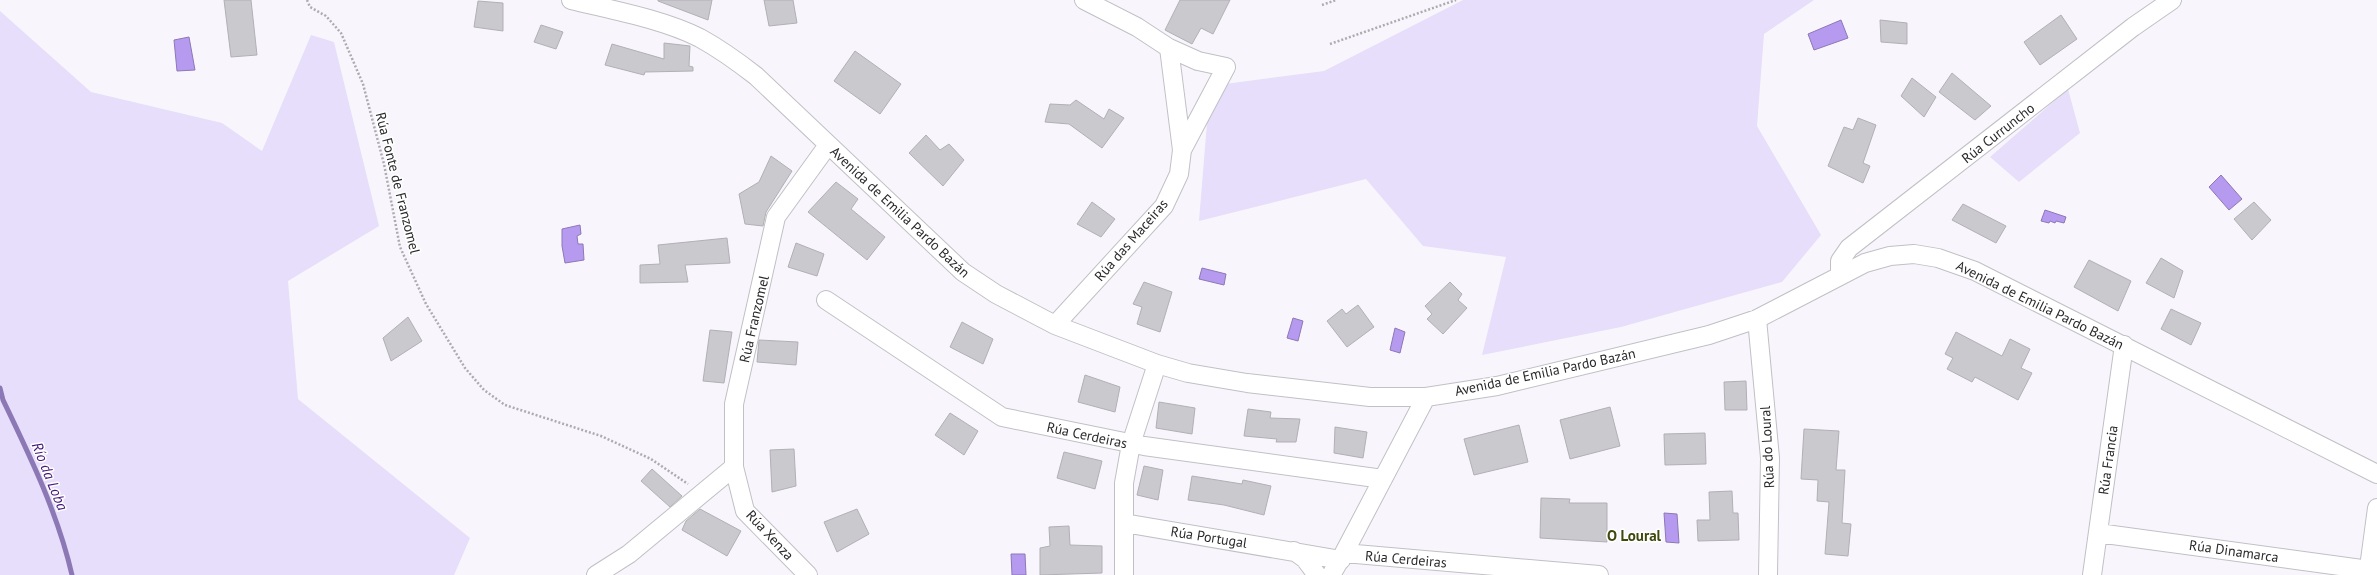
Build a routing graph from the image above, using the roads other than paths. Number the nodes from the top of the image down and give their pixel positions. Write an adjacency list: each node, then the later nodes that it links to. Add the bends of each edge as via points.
1 (571, 0): 5 (street, Avenida de Emilia Pardo Bazán, via 668,26 698,37 729,55 756,76)
2 (1086, 0): 4 (street, via 1137,27)
3 (2172, 0): 7 (street, Rúa Curruncho, via 2133,27 1849,248 1840,261)
4 (1169, 48): 6 (street, Rúa das Maceiras); 6 (street, via 1198,62 1226,67)
5 (828, 146): 10 (street, Avenida de Emilia Pardo Bazán, via 963,272 996,294); 15 (street, Rúa Franzomel, via 776,218 734,404)
6 (1182, 150): 10 (street, Rúa das Maceiras, via 1179,174 1164,206)
7 (1840, 276): 9 (street, Avenida de Emilia Pardo Bazán); 11 (street, Avenida de Emilia Pardo Bazán, via 1865,263 1890,256 1914,254 1938,258 1975,271)
8 (826, 300): 14 (street, Rúa Cerdeiras, via 1002,416)
9 (1757, 319): 13 (street, Avenida de Emilia Pardo Bazán, via 1709,335 1497,386); 30 (street, Rúa do Loural, via 1770,458)
10 (1055, 325): 12 (street, Avenida de Emilia Pardo Bazán)
11 (2124, 344): 16 (street, Avenida de Emilia Pardo Bazán); 20 (street, Rúa Francia)
12 (1157, 364): 13 (street, Avenida de Emilia Pardo Bazán, via 1188,373 1247,383 1370,397); 14 (street)
13 (1426, 397): 17 (street, Rúa Cerdeiras)
14 (1131, 444): 17 (street, Rúa Cerdeiras); 19 (street, via 1124,483)
15 (734, 468): 24 (street, via 629,554); 25 (street, Rúa Xenza, via 745,511)
16 (2377, 474)
17 (1383, 479): 22 (street, Rúa Cerdeiras)
18 (2377, 508): 23 (street)
19 (1124, 523): 21 (street, Rúa Portugal); 26 (street)
20 (2098, 533): 23 (street, Rúa Dinamarca); 31 (street, Rúa Francia)
21 (1293, 551): 22 (street, Rúa Portugal); 27 (street, via 1304,559)
22 (1343, 556): 28 (street); 29 (street, Rúa Cerdeiras)
23 (2369, 572)
24 (596, 575)
25 (808, 575)
26 (1124, 575)
27 (1317, 575)
28 (1331, 575)
29 (1600, 575)
30 (1768, 575)
31 (2092, 575)

